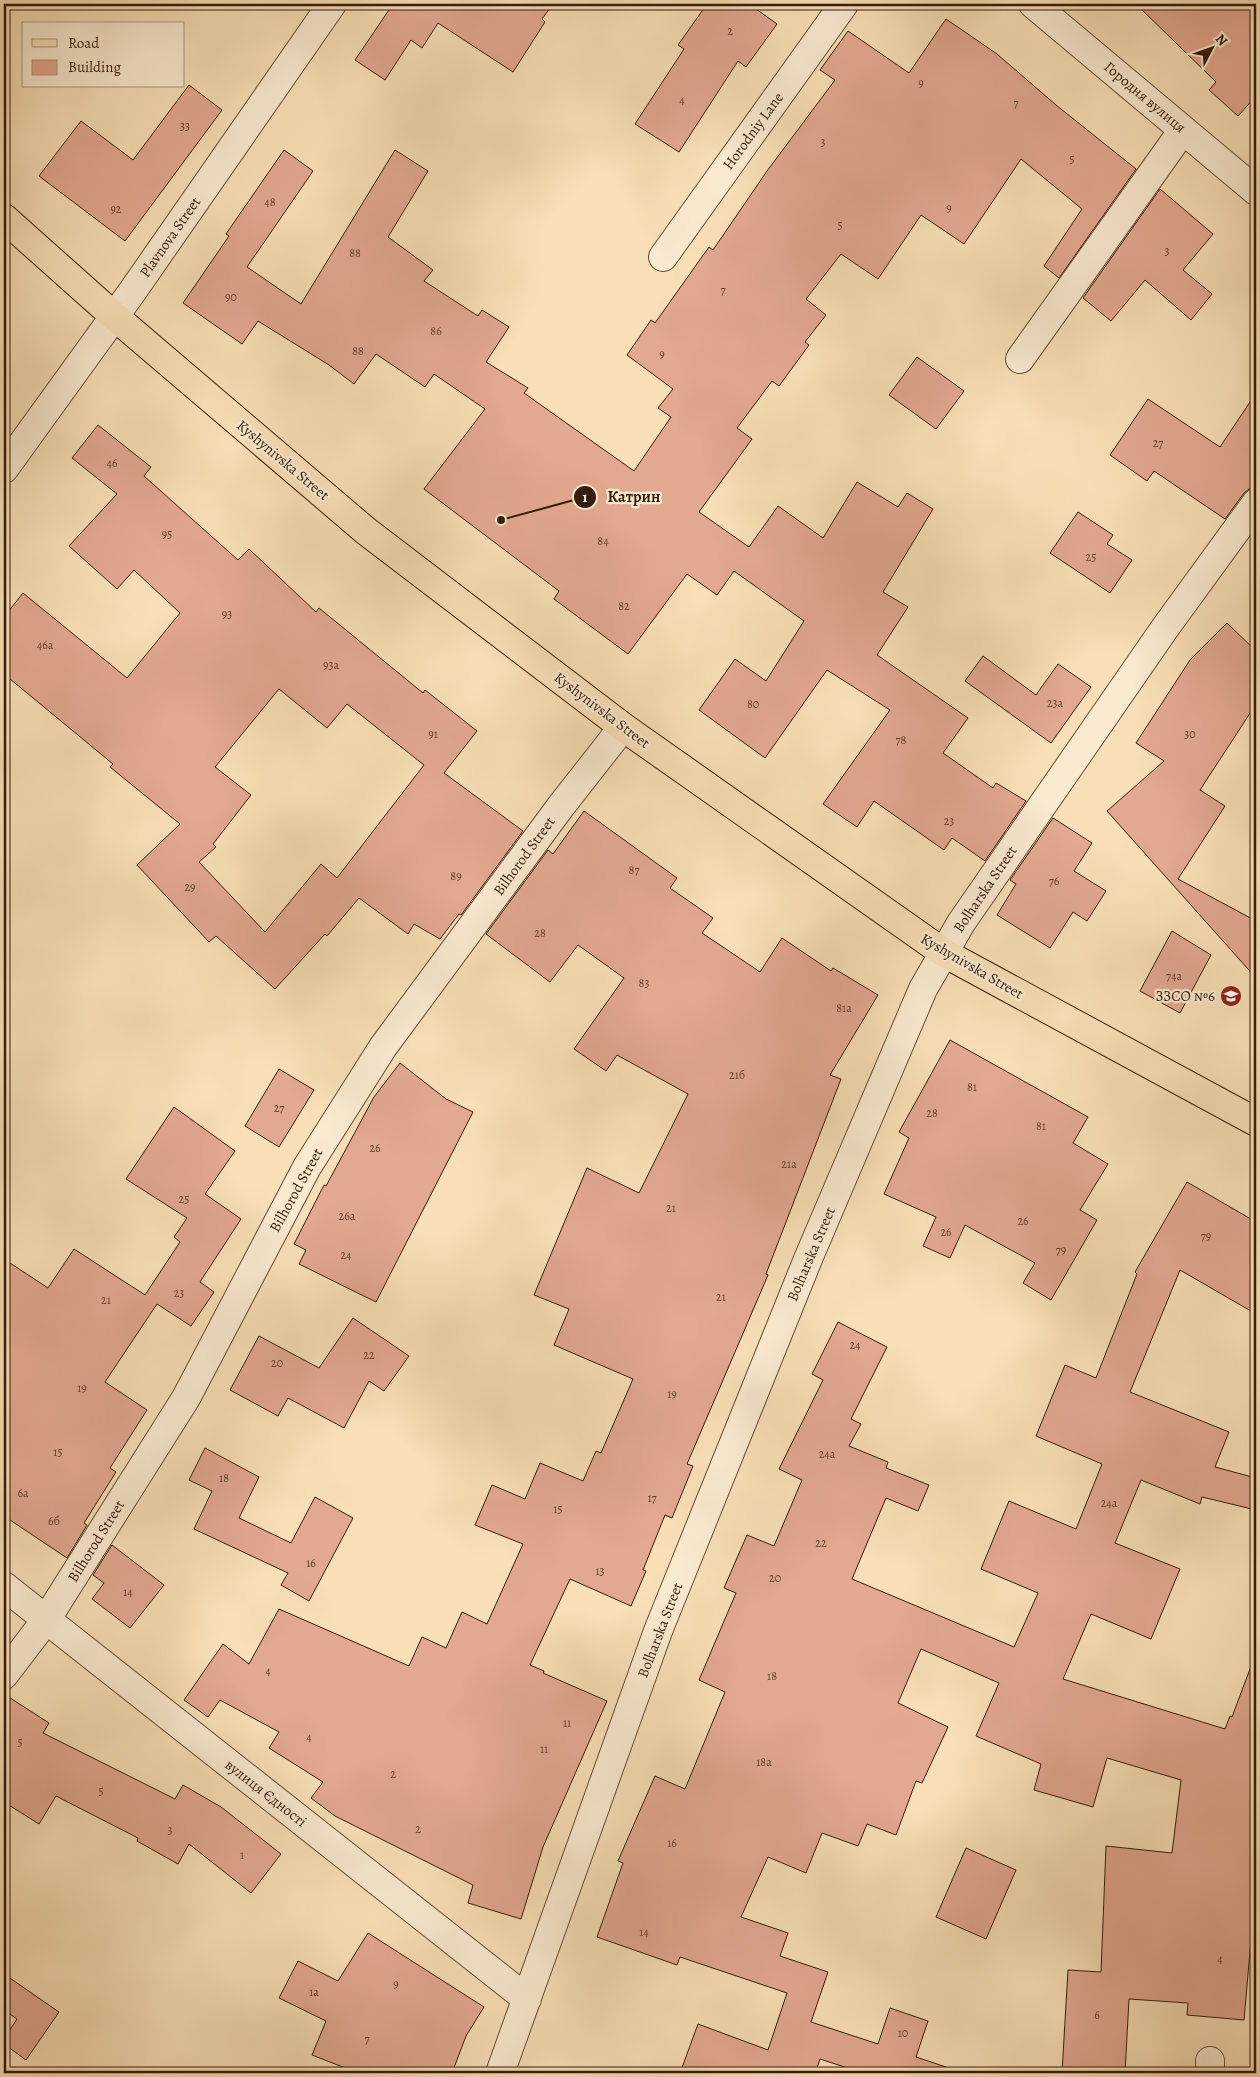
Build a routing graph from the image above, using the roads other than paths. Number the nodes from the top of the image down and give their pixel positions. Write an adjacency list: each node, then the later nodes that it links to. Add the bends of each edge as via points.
1 (332, 4): 8 (street, Plavnova Street)
2 (844, 4): 7 (street, Horodniy Lane)
3 (1033, 4): 4 (street, Городня вулиця)
4 (1183, 130): 5 (street, Городня вулиця); 9 (street)
5 (1256, 191)
6 (4, 218): 8 (main road, Kyshynivska Street)
7 (663, 257)
8 (114, 316): 10 (street, Plavnova Street); 12 (main road, Kyshynivska Street, via 366,531)
9 (1020, 359)
10 (4, 468)
11 (1256, 503): 13 (street, Bolharska Street, via 961,923)
12 (623, 727): 13 (main road, Kyshynivska Street); 16 (street, Bilhorod Street, via 383,1047 307,1167 186,1398)
13 (944, 953): 14 (main road, Kyshynivska Street); 18 (street, Bolharska Street, via 923,989 808,1259 666,1613)
14 (1256, 1122)
15 (4, 1586): 16 (street, вулиця Єдності)
16 (46, 1620): 17 (street, Bilhorod Street); 18 (street, вулиця Єдності)
17 (4, 1675)
18 (528, 1999): 19 (street, Bolharska Street)
19 (500, 2073)

